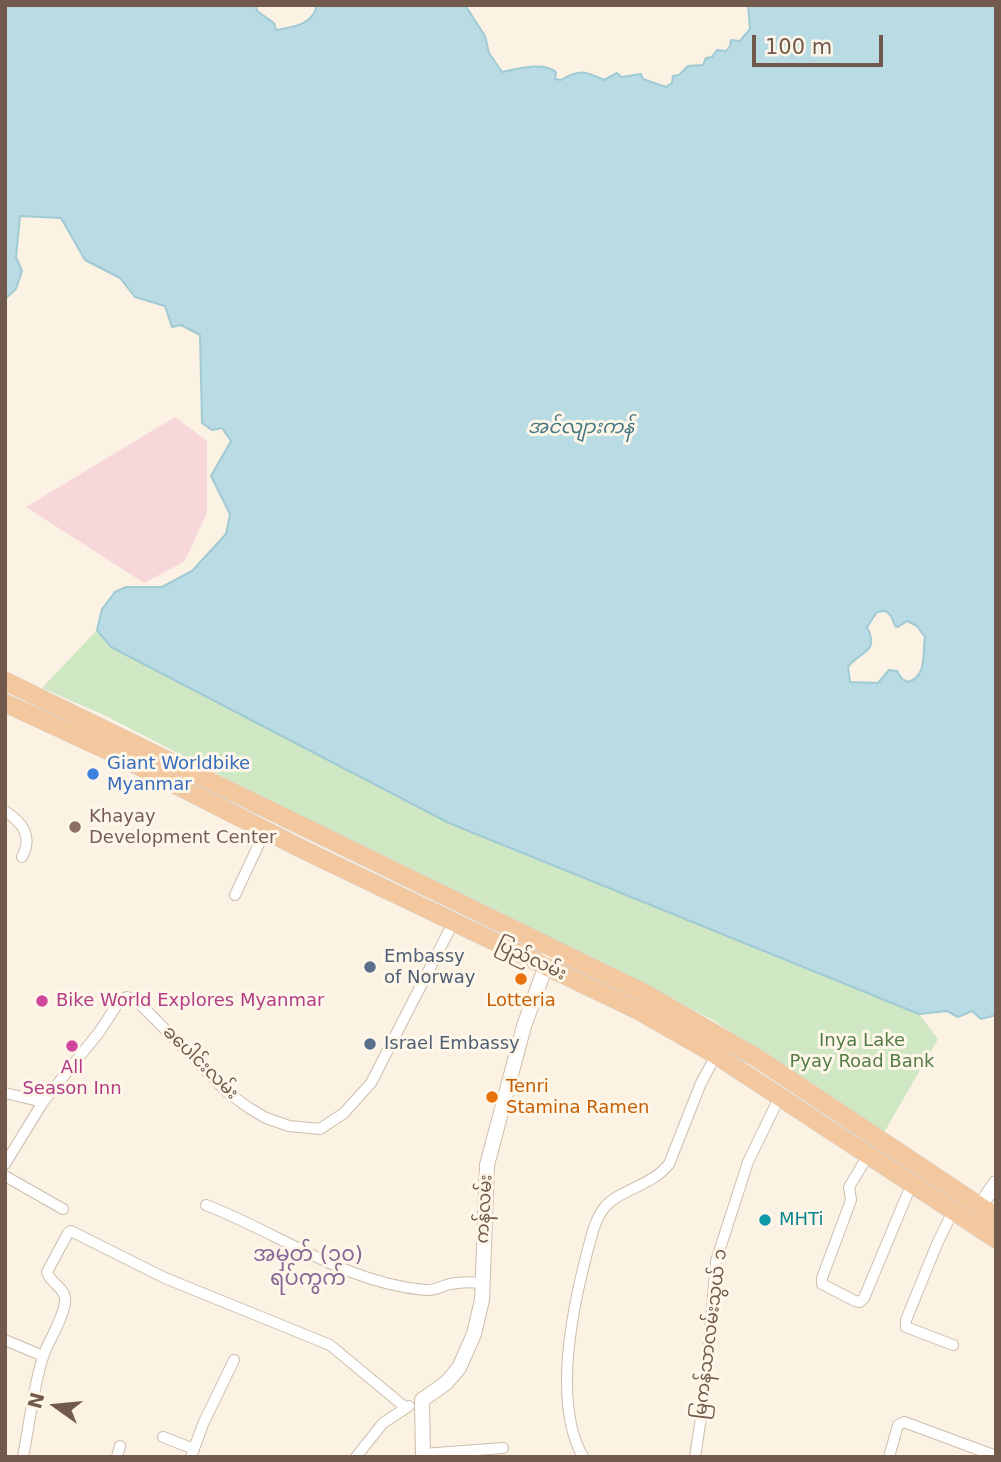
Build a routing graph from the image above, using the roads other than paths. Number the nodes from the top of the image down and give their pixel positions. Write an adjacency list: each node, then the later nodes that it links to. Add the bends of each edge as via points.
1 (5, 681): 3 (highway, ပြည်လမ်း)
2 (5, 703): 4 (highway, ပြည်လမ်း)
3 (195, 772): 4 (highway); 10 (highway, ပြည်လမ်း)
4 (186, 790): 6 (highway, ပြည်လမ်း)
5 (5, 811): 7 (street, via 26,830 27,847)
6 (265, 831): 8 (street); 9 (highway, ပြည်လမ်း)
7 (22, 856)
8 (235, 895)
9 (453, 923): 12 (highway, ပြည်လမ်း); 18 (street, ခပေါင်းလမ်း, via 371,1083 344,1113 320,1129 289,1126 249,1108 227,1092 137,1001 127,997 120,1000)
10 (553, 950): 11 (highway, ပြည်လမ်း); 12 (main road, ကန်လမ်း)
11 (575, 961): 13 (highway); 17 (highway, ပြည်လမ်း, via 708,1028)
12 (545, 967): 13 (highway, ပြည်လမ်း); 31 (main road, ကန်လမ်း, via 487,1165)
13 (567, 977): 14 (highway, ပြည်လမ်း)
14 (716, 1055): 16 (highway, ပြည်လမ်း); 44 (street, via 669,1164 653,1179 606,1205 594,1227 568,1355 572,1428)
15 (5, 1093): 18 (street)
16 (780, 1096): 19 (highway, ပြည်လမ်း); 45 (street, မြကန်သာလမ်းသွယ် ၁, via 748,1162 716,1261)
17 (818, 1099): 19 (highway); 26 (highway, ပြည်လမ်း)
18 (43, 1102): 21 (street, ခပေါင်းလမ်း)
19 (807, 1114): 20 (highway, ပြည်လမ်း)
20 (869, 1154): 23 (highway, ပြည်လမ်း); 23 (street, via 849,1187 851,1200 822,1284 855,1301 864,1298)
21 (5, 1164)
22 (5, 1175): 27 (street)
23 (912, 1183): 28 (highway, ပြည်လမ်း)
24 (996, 1183): 26 (main road)
25 (206, 1205): 31 (street, via 362,1277 426,1290)
26 (980, 1206): 28 (main road); 29 (highway, ပြည်လမ်း); 30 (main road)
27 (63, 1209)
28 (953, 1211): 30 (highway, ပြည်လမ်း); 33 (street, via 906,1320 912,1331)
29 (996, 1217)
30 (993, 1237)
31 (482, 1283): 36 (main road, ကန်လမ်း, via 474,1334 459,1368)
32 (5, 1340): 34 (street)
33 (953, 1345)
34 (43, 1356): 37 (street, via 65,1306 65,1296 47,1272 68,1233 75,1231 165,1278 330,1345); 42 (street)
35 (234, 1360): 40 (street)
36 (422, 1400): 37 (street); 41 (main road)
37 (406, 1408): 43 (street, via 383,1423)
38 (163, 1437): 40 (street)
39 (503, 1448): 41 (street)
40 (192, 1453)
41 (423, 1455)
42 (23, 1457)
43 (356, 1457)
44 (583, 1457)
45 (695, 1457)
46 (889, 1457): 47 (street, via 898,1425 904,1422)
47 (996, 1457)

